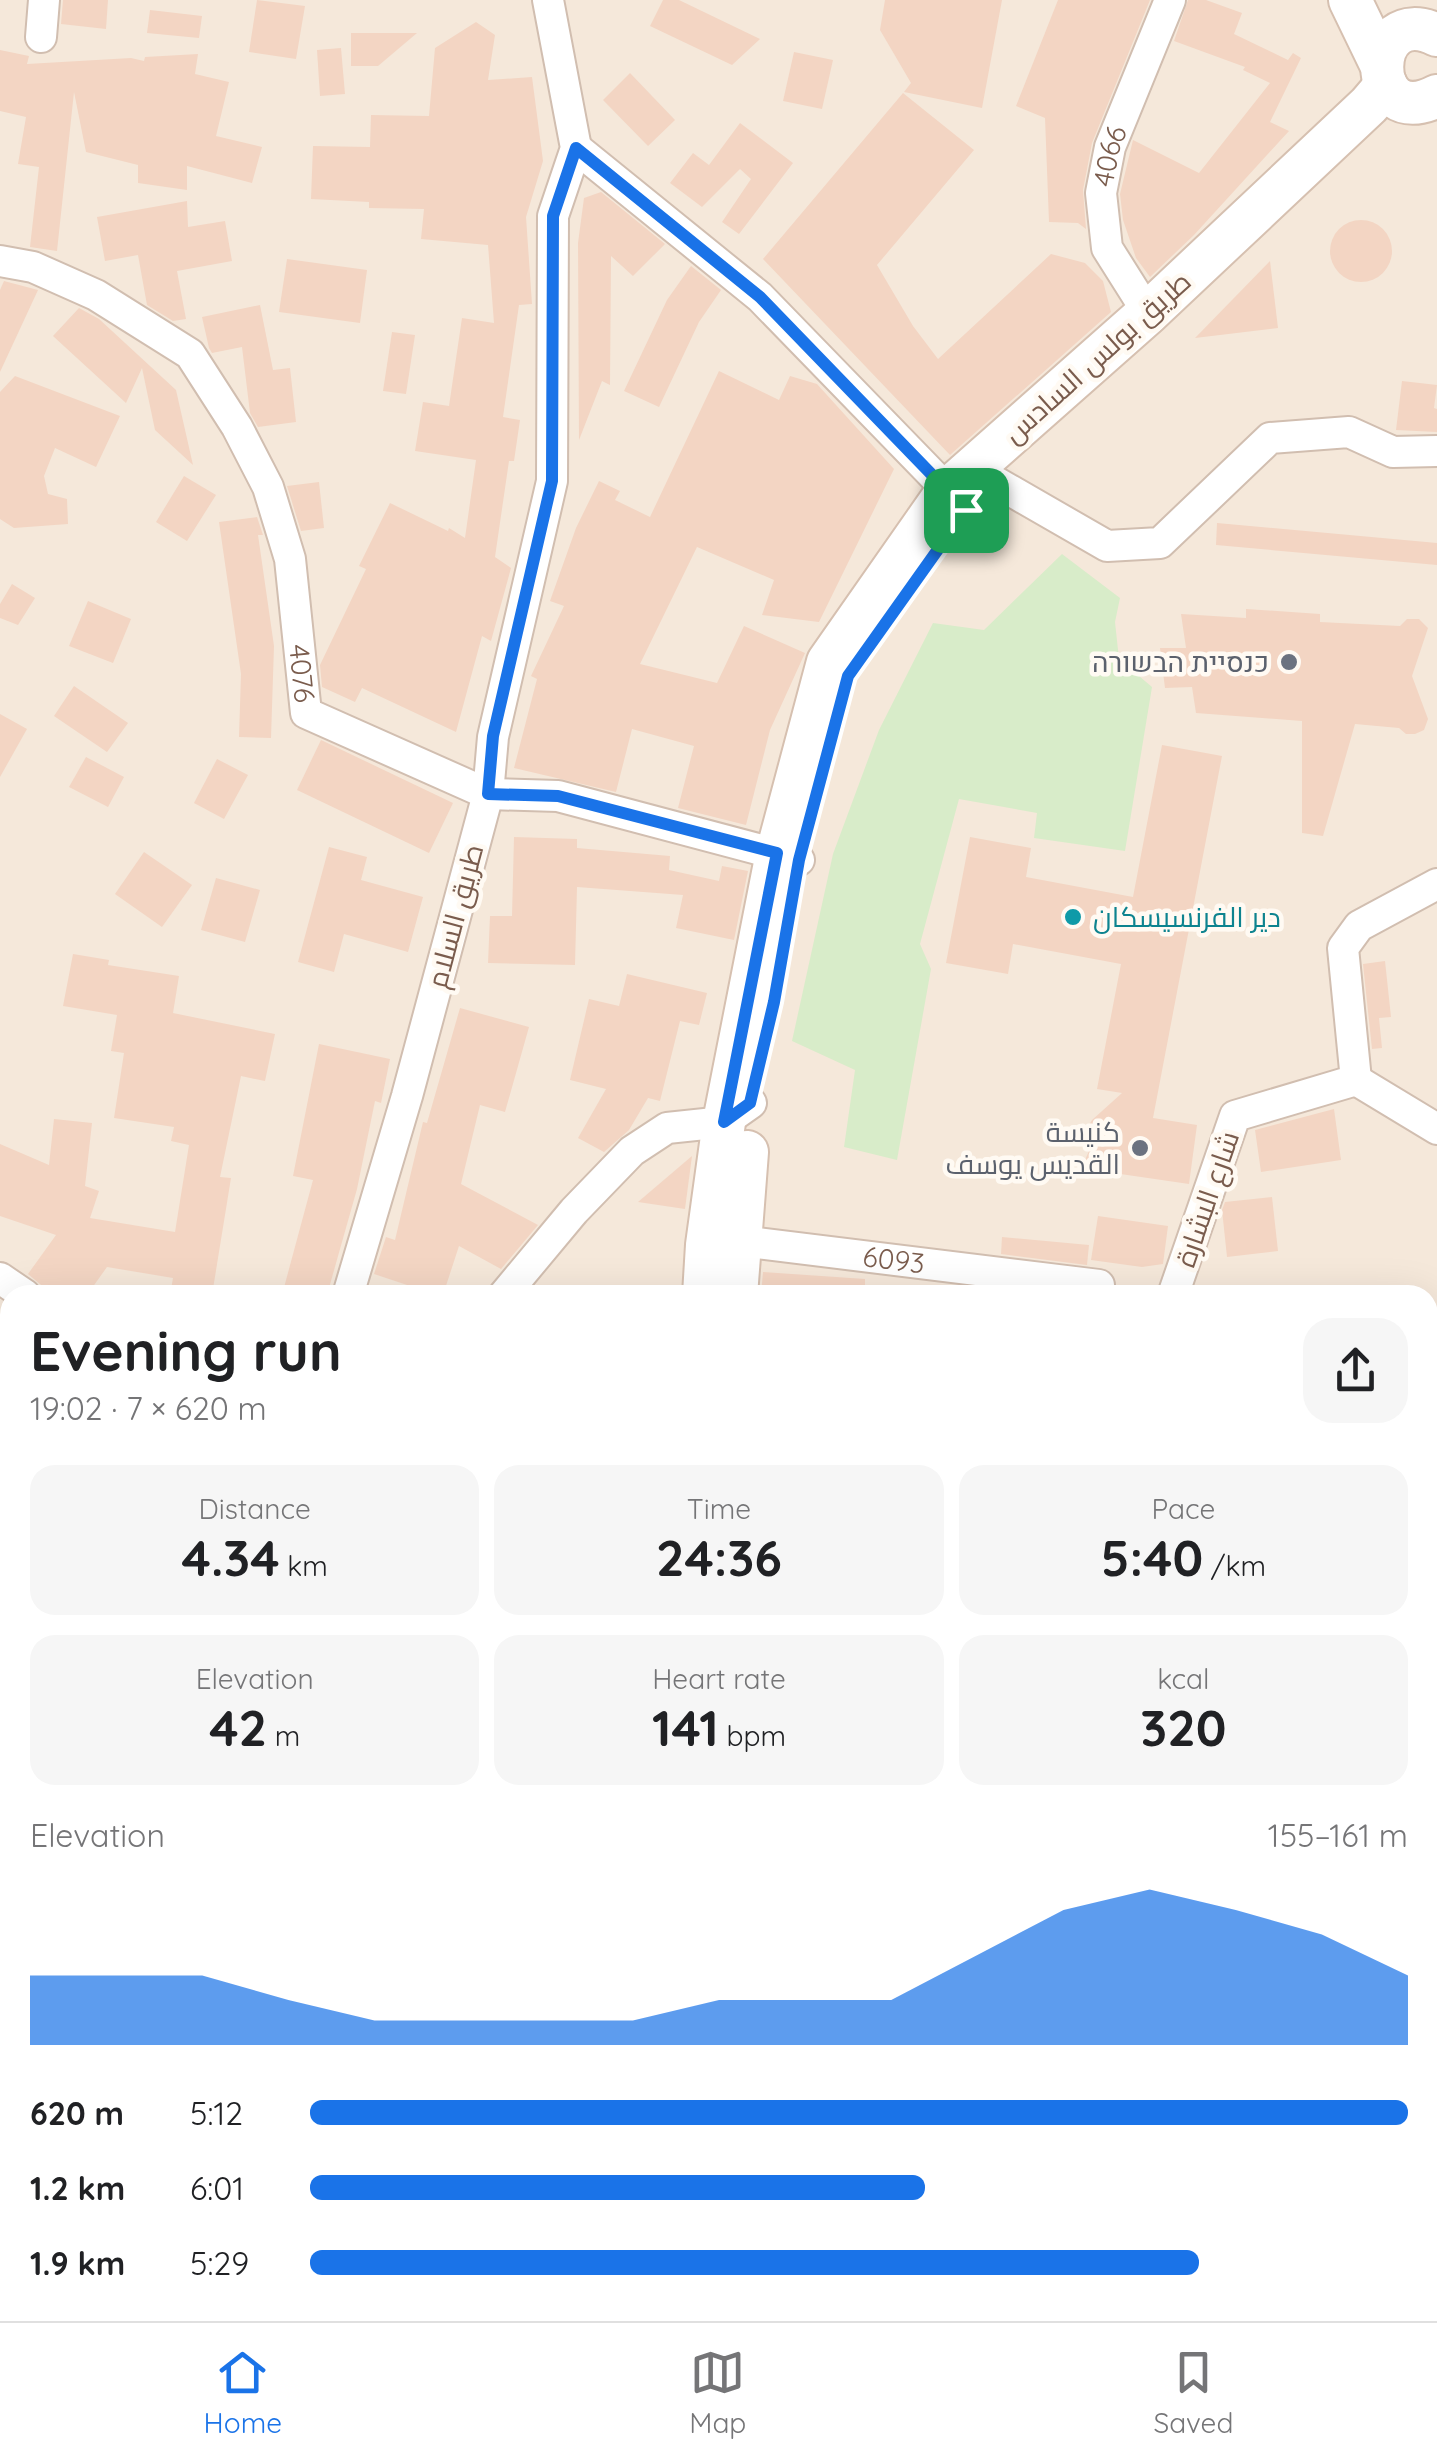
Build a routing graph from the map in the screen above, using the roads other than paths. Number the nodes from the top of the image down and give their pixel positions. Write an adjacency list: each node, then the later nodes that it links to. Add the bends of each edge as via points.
1 (44, 0): 6 (street)
2 (548, 0): 8 (street, طريق السلام)
3 (1170, 0): 10 (street, 4066, via 1110,147 1101,193 1107,248)
4 (1350, 0): 7 (street)
5 (1365, 0): 7 (street, via 1376,27)
6 (41, 37)
7 (1413, 58): 10 (street, طريق بولس السادس); 12 (street, طريق بولس السادس, via 1376,112 1156,335)
8 (576, 148): 12 (street, via 760,297); 13 (street, طريق السلام, via 553,216 552,481 493,736)
9 (0, 261): 13 (street, 4076, via 96,295 190,354 238,426 268,488 290,559 306,713)
10 (1148, 313): 12 (street, طريق بولس السادس)
11 (1437, 452): 12 (street, via 1393,452 1348,432 1270,438 1160,542 1108,546)
12 (967, 492): 14 (street, طريق بولس السادس, via 828,662)
13 (488, 794): 14 (street, 4076, via 558,796); 20 (street, طريق السلام)
14 (788, 856): 17 (street, طريق بولس السادس)
15 (1437, 884): 16 (street, via 1359,926 1343,948)
16 (1356, 1080): 18 (street); 25 (street, شارع البشارة, via 1235,1116)
17 (737, 1113): 19 (street, طريق بولس السادس); 21 (street, via 667,1128 632,1151); 22 (street, طريق بولس السادس, via 707,1245)
18 (1437, 1129)
19 (740, 1241): 23 (street, طريق بولس السادس); 24 (street, 6093)
20 (351, 1285)
21 (512, 1285)
22 (705, 1285)
23 (737, 1285)
24 (1099, 1285)
25 (1176, 1285)

